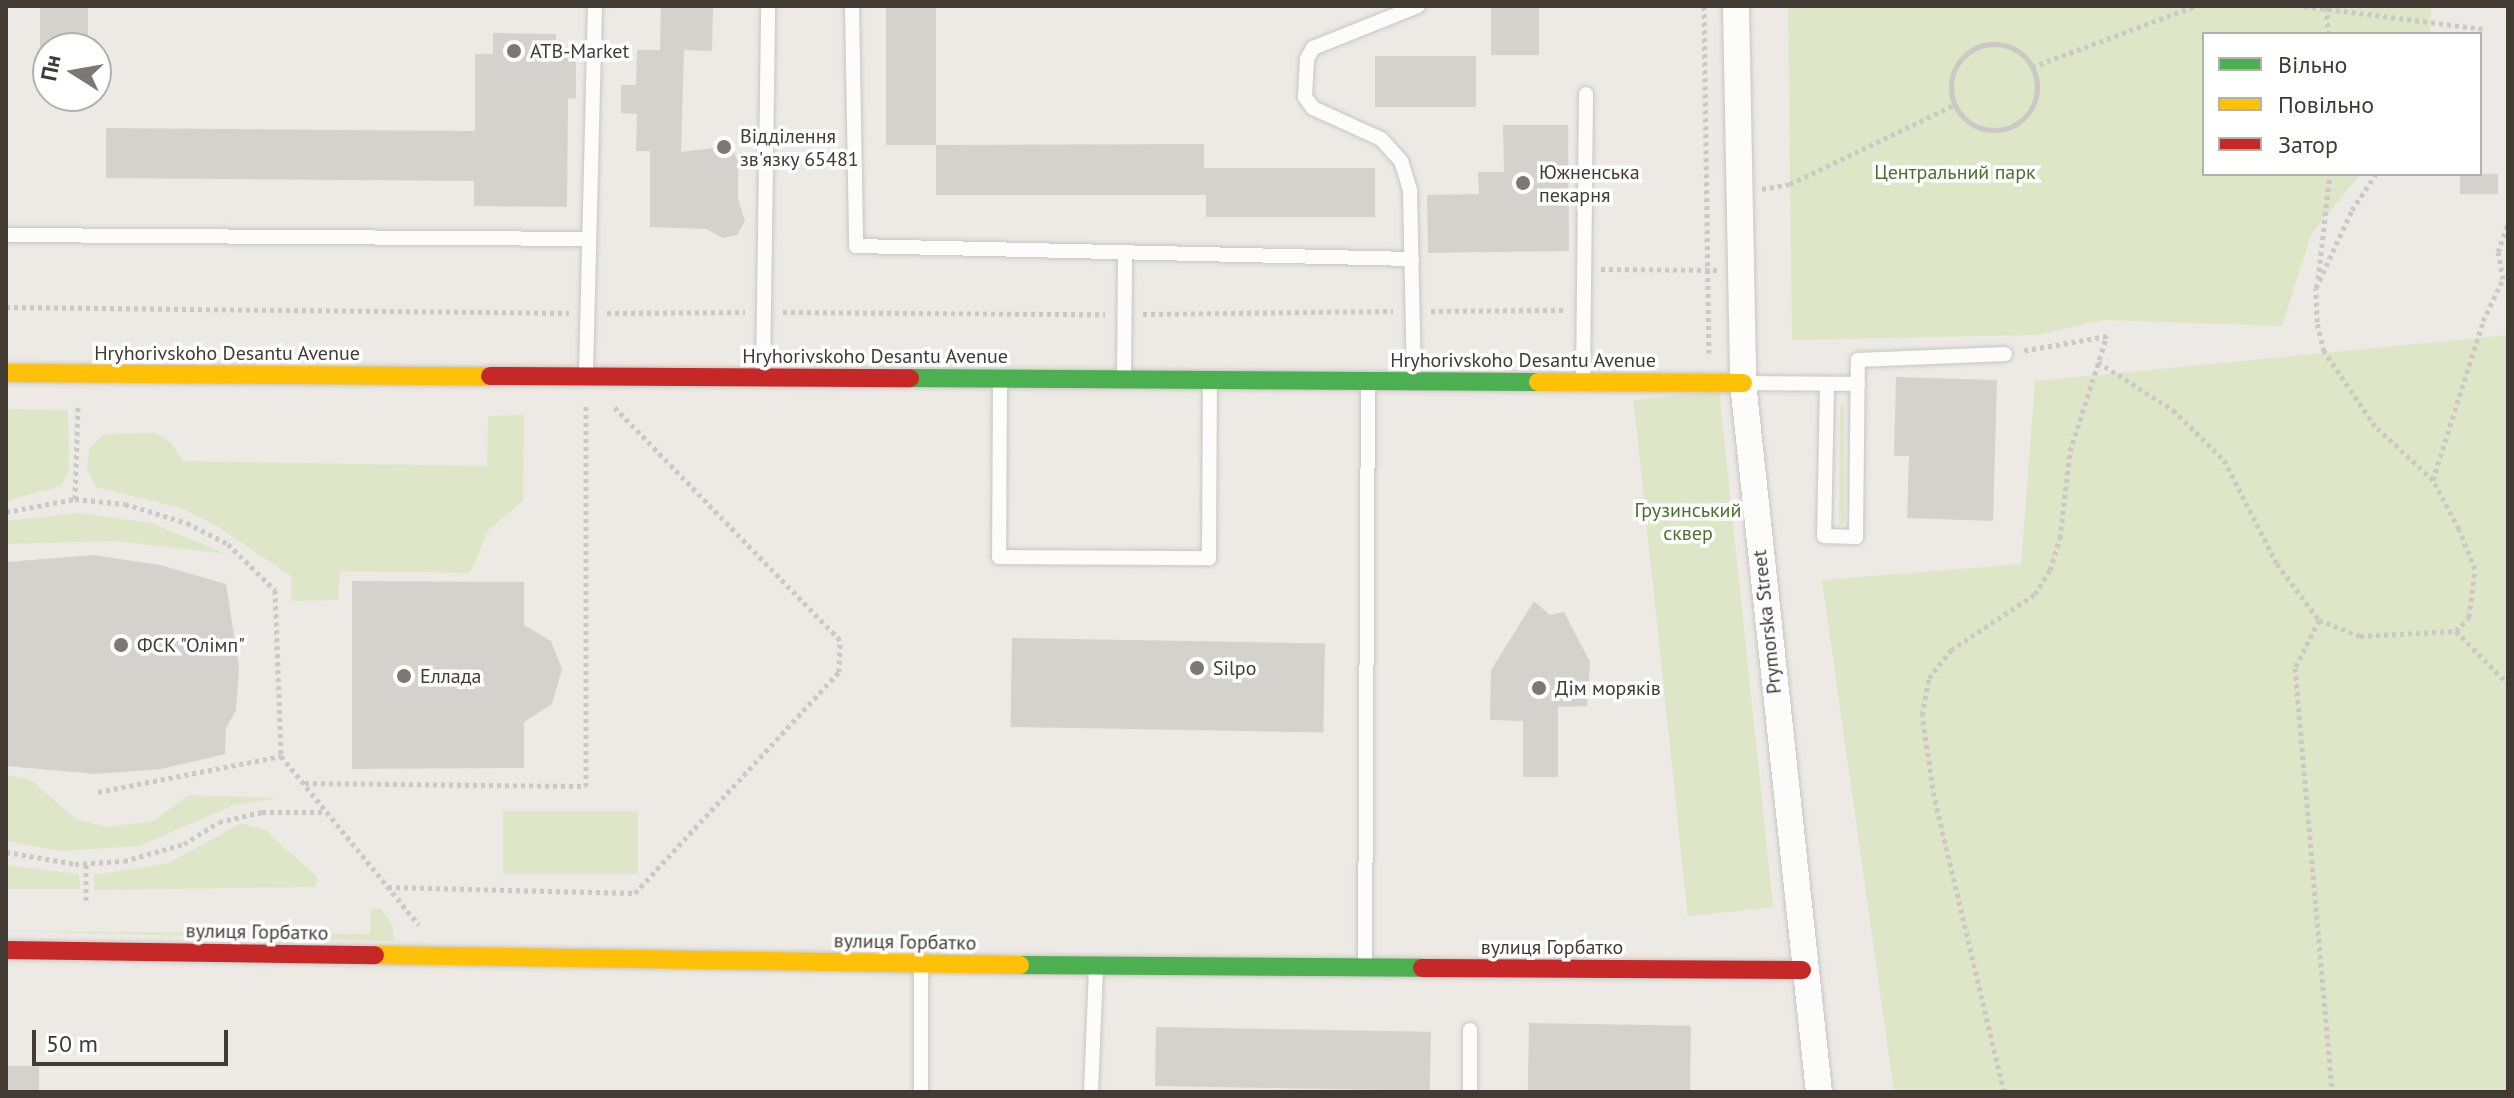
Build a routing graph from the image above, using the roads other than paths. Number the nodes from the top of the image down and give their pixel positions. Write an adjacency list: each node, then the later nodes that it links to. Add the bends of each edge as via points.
1 (595, 6): 8 (lane)
2 (768, 6): 13 (lane)
3 (852, 6): 9 (lane, via 856,246)
4 (1418, 6): 10 (lane, via 1313,48 1307,59 1305,97 1313,108 1381,139 1401,161 1410,190)
5 (1736, 6): 21 (street, Prymorska Street)
6 (1586, 94): 20 (lane)
7 (6, 235): 8 (lane)
8 (589, 239): 14 (lane)
9 (1125, 252): 10 (lane); 16 (lane)
10 (1412, 259): 19 (lane)
11 (2005, 354): 22 (lane, via 1858,360)
12 (6, 373): 14 (street, Hryhorivskoho Desantu Avenue)
13 (763, 377): 14 (street, Hryhorivskoho Desantu Avenue); 15 (street, Hryhorivskoho Desantu Avenue)
14 (586, 378)
15 (1000, 379): 16 (street, Hryhorivskoho Desantu Avenue); 17 (lane, via 999,557 1209,558)
16 (1124, 380): 17 (street, Hryhorivskoho Desantu Avenue)
17 (1210, 381): 18 (street, Hryhorivskoho Desantu Avenue)
18 (1368, 382): 19 (street, Hryhorivskoho Desantu Avenue); 27 (lane)
19 (1414, 382): 20 (street, Hryhorivskoho Desantu Avenue)
20 (1583, 382): 21 (street, Hryhorivskoho Desantu Avenue)
21 (1743, 383): 23 (lane); 28 (street, Prymorska Street)
22 (1858, 384): 23 (lane); 23 (lane, via 1856,537 1824,536)
23 (1827, 385)
24 (6, 950): 25 (street, вулиця Горбатко)
25 (921, 964): 26 (street, вулиця Горбатко); 30 (lane)
26 (1096, 966): 27 (street, вулиця Горбатко); 31 (lane)
27 (1365, 968): 28 (street, вулиця Горбатко)
28 (1802, 970): 33 (street, Prymorska Street)
29 (1470, 1030): 32 (lane)
30 (921, 1092)
31 (1091, 1092)
32 (1470, 1092)
33 (1819, 1092)

